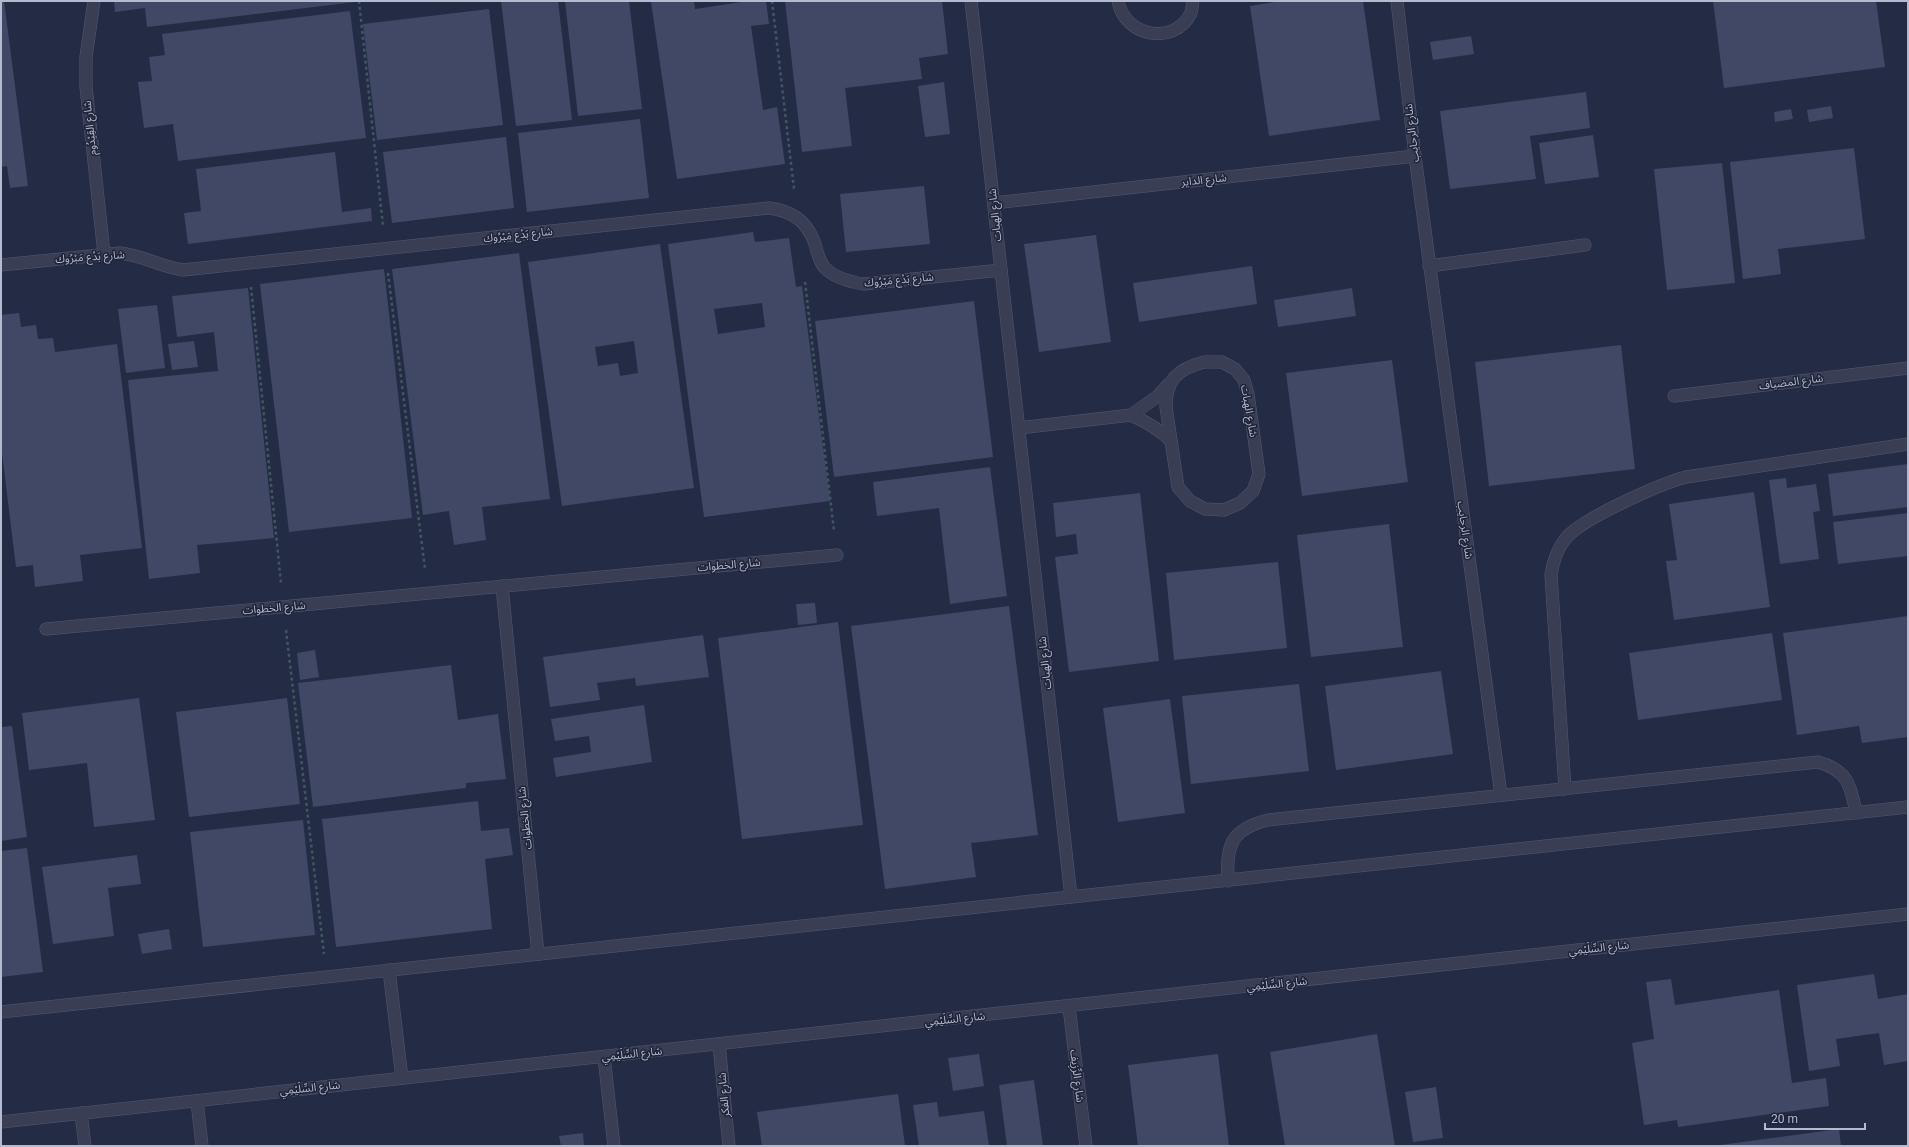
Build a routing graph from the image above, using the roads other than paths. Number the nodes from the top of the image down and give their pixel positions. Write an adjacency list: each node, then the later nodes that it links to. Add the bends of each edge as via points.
1 (94, 1): 9 (street, شارع القِيْدُوم, via 86,57 86,87)
2 (971, 1): 7 (street, شارع الهبات)
3 (1118, 1): 4 (street, via 1127,22 1143,33 1162,35 1179,27 1191,13)
4 (1193, 1)
5 (1397, 1): 6 (street, شارع الرحايب)
6 (1414, 156): 7 (street, شارع الداير); 11 (street, شارع الرحايب)
7 (994, 203): 12 (street, شارع الهبات)
8 (1585, 245): 11 (street)
9 (104, 254): 10 (street, شارع بَدْع مَبْرُوك); 12 (street, شارع بَدْع مَبْرُوك, via 135,254 162,266 183,270 769,208 784,210 797,217 807,228 824,267 849,282 864,284)
10 (1, 265)
11 (1429, 266): 24 (street, شارع الرحايب)
12 (1001, 270): 17 (street, شارع الهبات)
13 (1908, 368): 15 (street, شارع المضياف)
14 (1170, 384): 16 (street, شارع الهبات); 18 (street, شارع الهبات, via 1166,395 1166,407); 18 (street, شارع الهبات, via 1177,374 1188,366 1204,362 1222,362 1235,369 1244,380 1259,474 1253,490 1240,503 1224,510 1205,509 1190,500 1178,487)
15 (1674, 396)
16 (1131, 416): 17 (street); 18 (street, via 1159,430)
17 (1019, 428): 28 (street, شارع الهبات)
18 (1171, 441)
19 (1908, 444): 23 (street, via 1671,481 1588,521 1566,537 1553,561 1551,575)
20 (837, 555): 21 (street, شارع الخطوات)
21 (502, 586): 22 (street, شارع الخطوات); 30 (street, شارع الخطوات)
22 (46, 630)
23 (1565, 788): 24 (street); 26 (street, via 1818,762 1840,772 1848,782)
24 (1501, 795): 27 (street, via 1256,823 1236,836 1230,847 1227,859)
25 (1908, 807): 26 (street)
26 (1856, 813): 27 (street)
27 (1228, 881): 28 (street)
28 (1071, 897): 30 (street)
29 (1908, 914): 32 (street, شارع السِّلَيْمِي)
30 (538, 954): 31 (street)
31 (389, 970): 33 (street); 36 (street)
32 (1069, 1007): 34 (street, شارع السِّلَيْمِي); 44 (street, شارع الرِّزِيف)
33 (1, 1012)
34 (719, 1044): 35 (street, شارع السِّلَيْمِي); 43 (street, شارع الفكر)
35 (604, 1057): 36 (street, شارع السِّلَيْمِي); 42 (street)
36 (402, 1078): 37 (street, شارع السِّلَيْمِي)
37 (197, 1100): 38 (street, شارع السِّلَيْمِي); 41 (street)
38 (81, 1113): 39 (street, شارع السِّلَيْمِي); 40 (street)
39 (1, 1122)
40 (85, 1146)
41 (202, 1146)
42 (614, 1146)
43 (729, 1146)
44 (1086, 1146)

